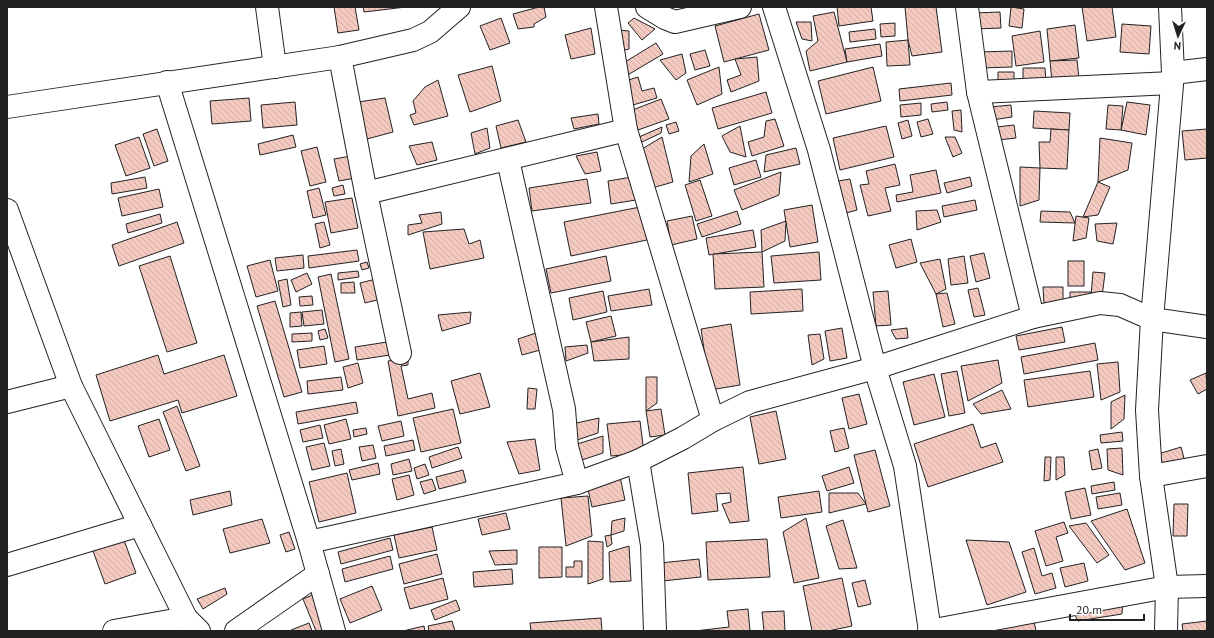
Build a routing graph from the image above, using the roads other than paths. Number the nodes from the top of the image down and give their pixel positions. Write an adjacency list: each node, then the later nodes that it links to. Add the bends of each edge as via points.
1 (267, 7): 10 (street)
2 (459, 7): 9 (street, via 430,32 413,40)
3 (606, 7): 16 (street)
4 (647, 7): 5 (street, via 674,22)
5 (740, 7)
6 (774, 7): 24 (street, via 819,150)
7 (967, 7): 14 (street)
8 (1170, 7): 12 (street)
9 (340, 57): 10 (street); 18 (street)
10 (275, 67): 13 (street)
11 (1207, 69): 12 (street)
12 (1173, 78): 14 (street); 21 (street)
13 (167, 82): 15 (street); 33 (street)
14 (978, 92): 20 (street)
15 (7, 107)
16 (626, 130): 17 (street); 27 (street)
17 (508, 160): 18 (street); 31 (street, via 564,409 567,447)
18 (366, 193): 23 (street)
19 (7, 210): 25 (street)
20 (1033, 317): 21 (street, via 1100,303 1120,305); 24 (street)
21 (1152, 318): 22 (street); 30 (street, via 1146,410)
22 (1207, 327)
23 (400, 353)
24 (875, 368): 27 (street, via 750,402); 43 (street, via 905,466)
25 (71, 386): 26 (street); 32 (street)
26 (7, 402)
27 (713, 420): 28 (street)
28 (638, 461): 31 (street); 42 (street, via 652,545)
29 (1207, 466): 30 (street)
30 (1151, 476): 37 (street)
31 (577, 484): 33 (street)
32 (140, 525): 34 (street); 38 (street)
33 (309, 542): 35 (street)
34 (7, 565)
35 (318, 574): 40 (street); 41 (street)
36 (1207, 586): 37 (street)
37 (1167, 587): 43 (street); 44 (street)
38 (192, 625): 39 (street)
39 (114, 631)
40 (236, 631)
41 (334, 631)
42 (655, 631)
43 (929, 631)
44 (1166, 631)

